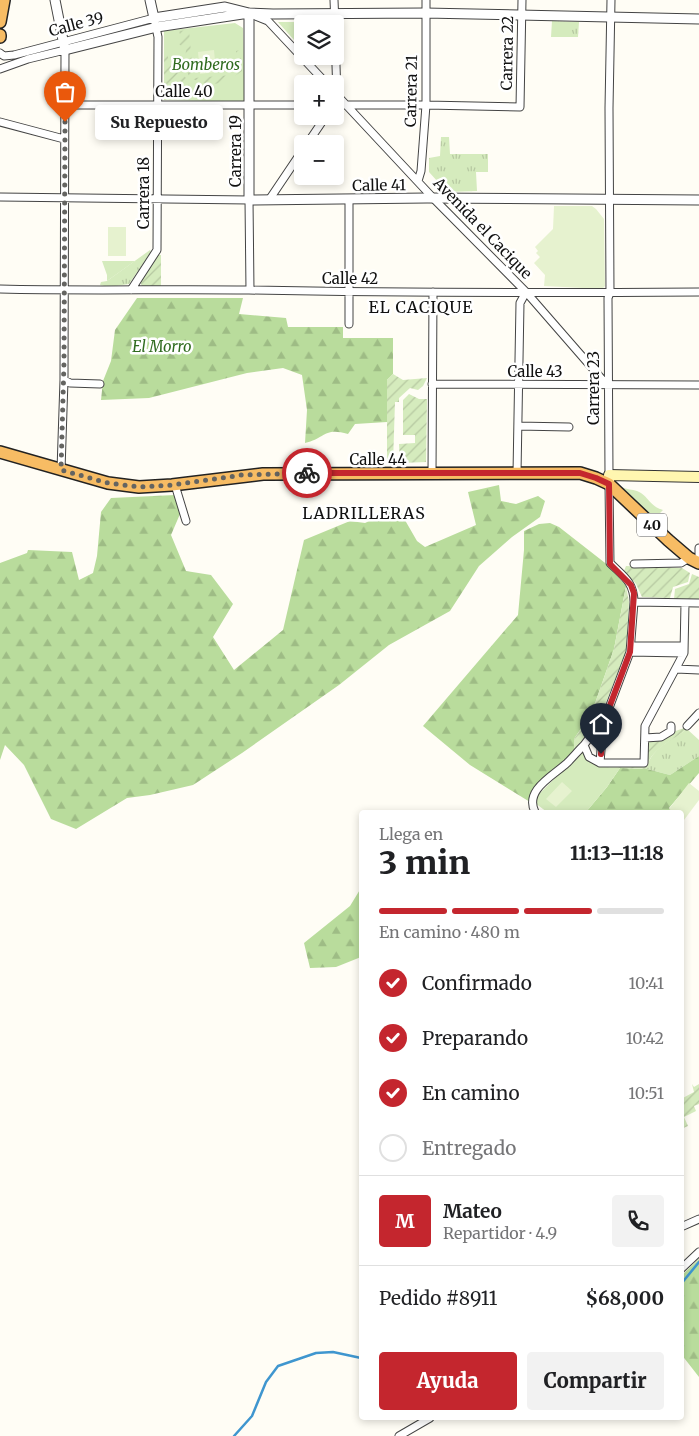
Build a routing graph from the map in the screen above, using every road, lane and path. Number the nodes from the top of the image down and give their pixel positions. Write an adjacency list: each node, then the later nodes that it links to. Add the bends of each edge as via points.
1 (4, 0): 17 (highway)
2 (55, 0): 19 (street)
3 (150, 0): 13 (street, Carrera 18)
4 (334, 0): 10 (street)
5 (426, 0): 11 (street, Carrera 21)
6 (522, 0): 12 (street, Carrera 22)
7 (611, 0): 15 (street, Carrera 23)
8 (224, 4): 9 (street, Calle 39); 13 (street, Calle 39); 14 (street)
9 (249, 13): 10 (street, Calle 39); 14 (street, Calle 39); 22 (street, via 268,22); 26 (street, Carrera 19)
10 (334, 14): 11 (street, Calle 39)
11 (426, 14): 12 (street, Calle 39); 28 (street, Carrera 21)
12 (522, 15): 15 (street, Calle 39); 28 (street, Carrera 22, via 520,107)
13 (154, 18): 18 (street, Carrera 18); 19 (street, Calle 39)
14 (226, 18): 18 (street, Calle 39)
15 (611, 18): 16 (street, Calle 39); 40 (street, Carrera 23)
16 (699, 19)
17 (0, 22)
18 (157, 27): 19 (street, Calle 39); 25 (street, Carrera 18)
19 (65, 46): 20 (street, Calle 39, via 10,56); 21 (street, Calle 39); 24 (street)
20 (0, 53)
21 (0, 69)
22 (318, 75)
23 (345, 104): 28 (street); 32 (street, Avenida el Cacique)
24 (65, 105): 25 (street, Calle 40); 30 (street)
25 (158, 105): 26 (street, Calle 40); 36 (street, Carrera 18)
26 (249, 105): 27 (street, Calle 40); 37 (street, Carrera 19)
27 (294, 105)
28 (426, 105): 32 (street, Carrera 21)
29 (0, 122): 30 (street)
30 (64, 139): 35 (street)
31 (294, 163): 38 (street)
32 (418, 181): 34 (street, Avenida el Cacique)
33 (0, 197): 35 (street, Calle 41)
34 (434, 198): 39 (street, Calle 41); 40 (street, Calle 41); 48 (street, Avenida el Cacique)
35 (64, 199): 36 (street, Calle 41); 45 (street)
36 (156, 199): 37 (street, Calle 41); 43 (street, Carrera 18, via 156,250)
37 (249, 200): 38 (street, Calle 41); 44 (street, Carrera 19)
38 (269, 200): 39 (street, Calle 41)
39 (348, 200): 46 (street)
40 (611, 200): 41 (street, Calle 41); 50 (street, Carrera 23)
41 (699, 200)
42 (0, 289): 45 (street, Calle 42)
43 (130, 290): 44 (street, Calle 42); 45 (street, Calle 42)
44 (250, 290): 46 (street, Calle 42)
45 (65, 291): 52 (street)
46 (349, 292): 47 (street, Calle 42); 51 (street)
47 (433, 292): 48 (street, Calle 42); 54 (street)
48 (526, 292): 50 (street, Calle 42); 55 (street, via 520,304); 56 (street, Avenida el Cacique)
49 (699, 292): 50 (street, Calle 42)
50 (610, 293): 56 (street, Carrera 23)
51 (348, 324)
52 (64, 380): 53 (street); 61 (street)
53 (100, 384)
54 (432, 384): 55 (street, Calle 43); 63 (street)
55 (518, 384): 56 (street, Calle 43); 58 (street)
56 (607, 385): 57 (street, Calle 43); 65 (street, Carrera 23)
57 (699, 385)
58 (518, 426): 59 (street); 62 (street)
59 (569, 427)
60 (0, 452): 61 (highway, Calle 44 / 40)
61 (61, 470): 66 (highway, Calle 44 / 40, via 120,486)
62 (517, 473): 63 (highway, Calle 44 / 40); 65 (highway, Calle 44 / 40, via 580,473)
63 (432, 474): 66 (highway, Calle 44 / 40, via 263,474)
64 (699, 476): 65 (main road, Calle 44)
65 (609, 480): 69 (highway, 40); 71 (street, Carrera 23, via 610,564 631,585)
66 (175, 484): 67 (street)
67 (186, 521)
68 (699, 548): 69 (street)
69 (696, 561): 70 (street)
70 (634, 564)
71 (634, 602): 72 (street); 74 (street, Carrera 23)
72 (685, 603): 73 (street); 75 (street)
73 (699, 603)
74 (631, 649): 75 (street); 79 (street, Carrera 23)
75 (684, 650): 76 (street)
76 (676, 669): 77 (street); 82 (street, via 645,726)
77 (699, 670)
78 (699, 713): 81 (street)
79 (603, 724): 83 (street); 84 (street, Carrera 23)
80 (671, 726): 82 (street, via 671,732 661,737)
81 (687, 726)
82 (645, 738): 84 (street, via 644,763)
83 (584, 745): 84 (street, via 589,758); 85 (street, via 538,788 532,801)
84 (600, 763)
85 (534, 810)
86 (699, 1219): 87 (street)
87 (684, 1226)
88 (699, 1252): 89 (street)
89 (684, 1266)
90 (427, 1420): 91 (street)
91 (399, 1436)

